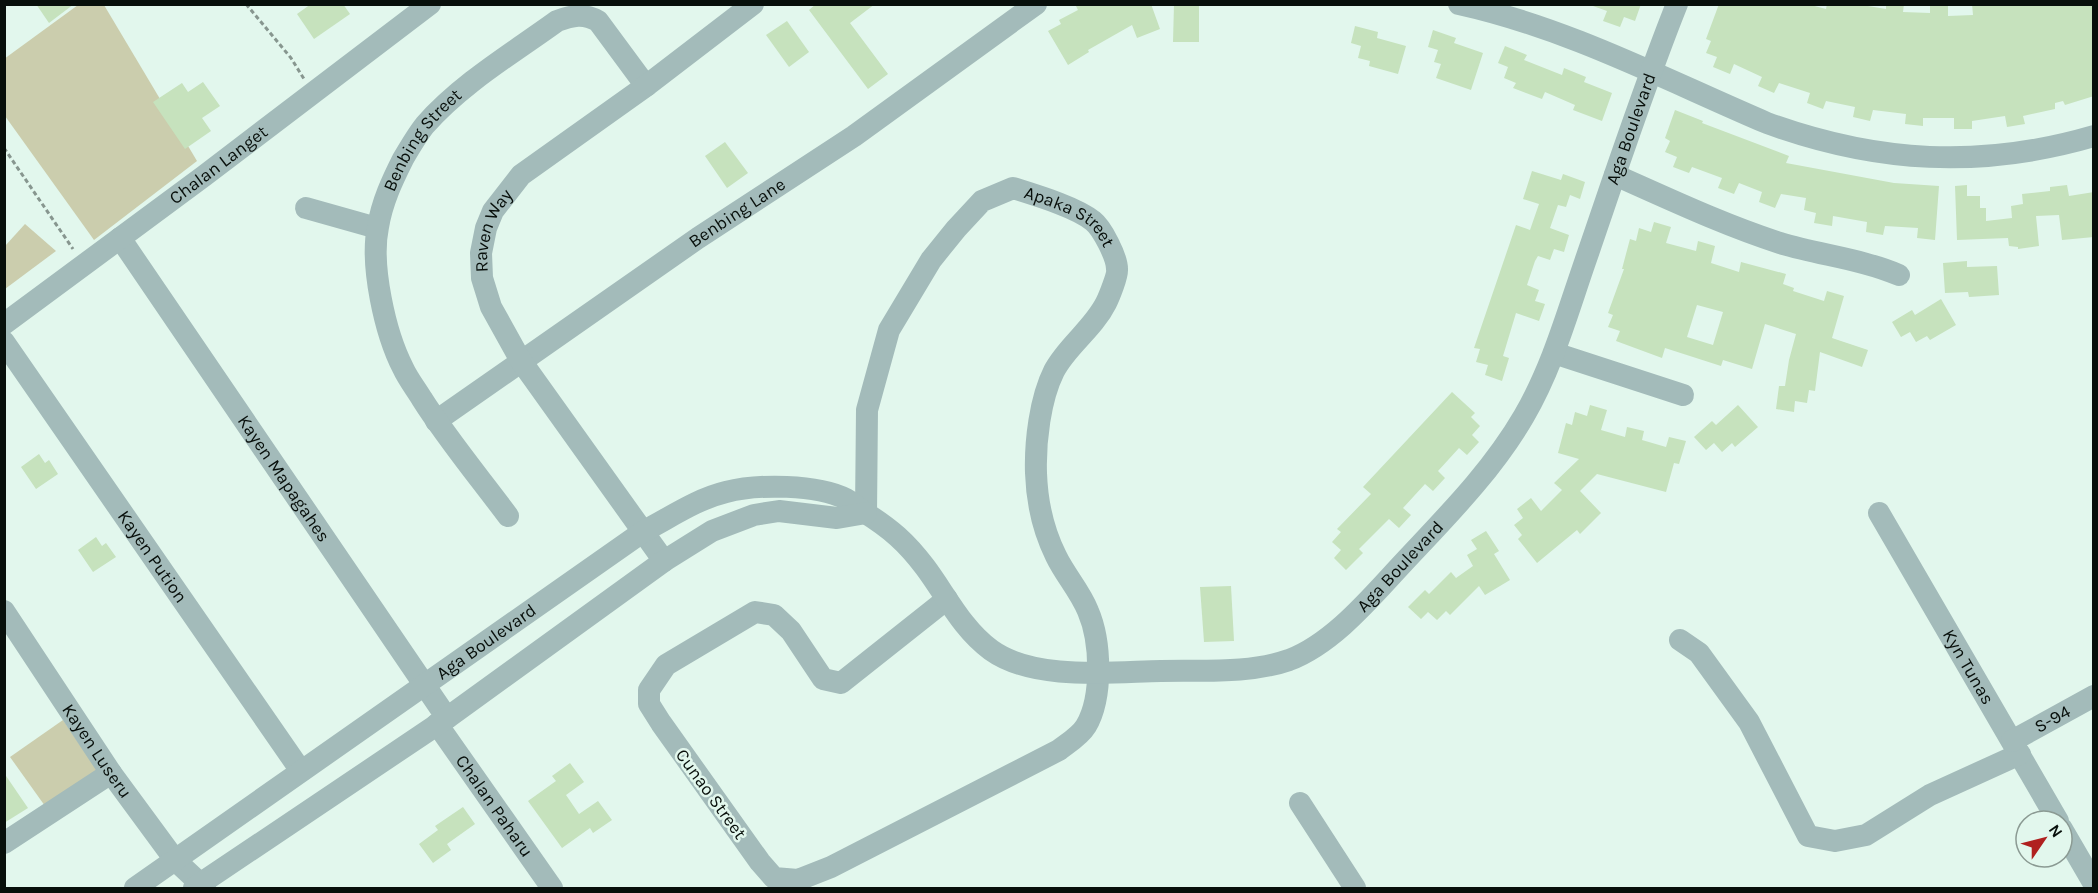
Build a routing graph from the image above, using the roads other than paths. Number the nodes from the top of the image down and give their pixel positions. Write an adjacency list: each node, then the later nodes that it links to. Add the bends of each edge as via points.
1 (430, 4): 12 (street, Chalan Langet)
2 (753, 4): 7 (street, Raven Way)
3 (1036, 4): 17 (street, Benbing Lane, via 854,136)
4 (1459, 4): 6 (street, via 1530,23)
5 (1677, 4): 6 (street, Aga Boulevard)
6 (1650, 71): 8 (street, via 1790,131 1871,151 1942,159 1977,158); 9 (street, Aga Boulevard)
7 (646, 86): 11 (street, Benbing Street, via 598,21 588,15 557,21 458,93 425,125 391,182); 17 (street, Raven Way, via 521,175 493,211 483,244 482,278 491,307)
8 (2094, 136)
9 (1615, 175): 13 (street, via 1778,242); 16 (street, Aga Boulevard)
10 (306, 208): 11 (street)
11 (377, 228): 19 (street, Benbing Street, via 377,266 391,340 404,370)
12 (120, 238): 14 (street, Chalan Langet); 29 (street, Kayen Mapagahes)
13 (1899, 275)
14 (4, 324)
15 (4, 342): 33 (street, Kayen Pution)
16 (1554, 353): 18 (street); 28 (street, Aga Boulevard, via 1527,412 1495,461 1378,590 1321,642 1294,658 1268,666)
17 (521, 360): 19 (street, Benbing Lane); 23 (street, Raven Way)
18 (1683, 395)
19 (436, 421): 22 (street, Benbing Street)
20 (866, 513): 23 (street, Aga Boulevard, via 844,498 820,491 757,486 724,492 693,504); 24 (street, via 837,518 779,511 754,515 712,531); 25 (street, Aga Boulevard, via 899,535); 28 (street, Apaka Street, via 867,410 875,377 889,330 931,260 982,201 1013,188 1093,221 1109,243 1118,268 1107,302 1055,369 1046,390 1036,474 1039,510 1047,536 1088,611 1096,636)
21 (1879, 513): 32 (street, Kyn Tunas)
22 (508, 516)
23 (644, 531): 24 (street, Raven Way); 29 (street, Aga Boulevard)
24 (664, 561): 31 (street)
25 (947, 599): 28 (street, Aga Boulevard, via 975,637 1013,662 1040,669); 28 (street, Cunao Street, via 841,683 823,679 791,632 774,615 755,612 666,665 649,690 649,704 661,723 774,878 798,880 831,867 1059,750 1074,739 1092,714)
26 (6, 614): 34 (street, Kayen Luseru)
27 (1680, 640): 32 (street, S-94, via 1699,653 1749,722 1808,836 1835,841 1866,835)
28 (1098, 673)
29 (424, 684): 31 (street, Kayen Mapagahes); 33 (street, Aga Boulevard)
30 (2094, 696): 32 (street, S-94)
31 (442, 721): 41 (street); 43 (street, Chalan Paharu)
32 (2016, 748): 36 (street, Kyn Tunas)
33 (301, 771): 39 (street, Aga Boulevard)
34 (111, 773): 37 (street); 39 (street, Kayen Luseru)
35 (1300, 803): 44 (street)
36 (2051, 809)
37 (4, 843)
38 (2074, 850): 40 (street)
39 (175, 860): 41 (street, Kayen Luseru); 42 (street, Aga Boulevard)
40 (2094, 884)
41 (200, 887)
42 (135, 888)
43 (552, 888)
44 (1354, 888)

